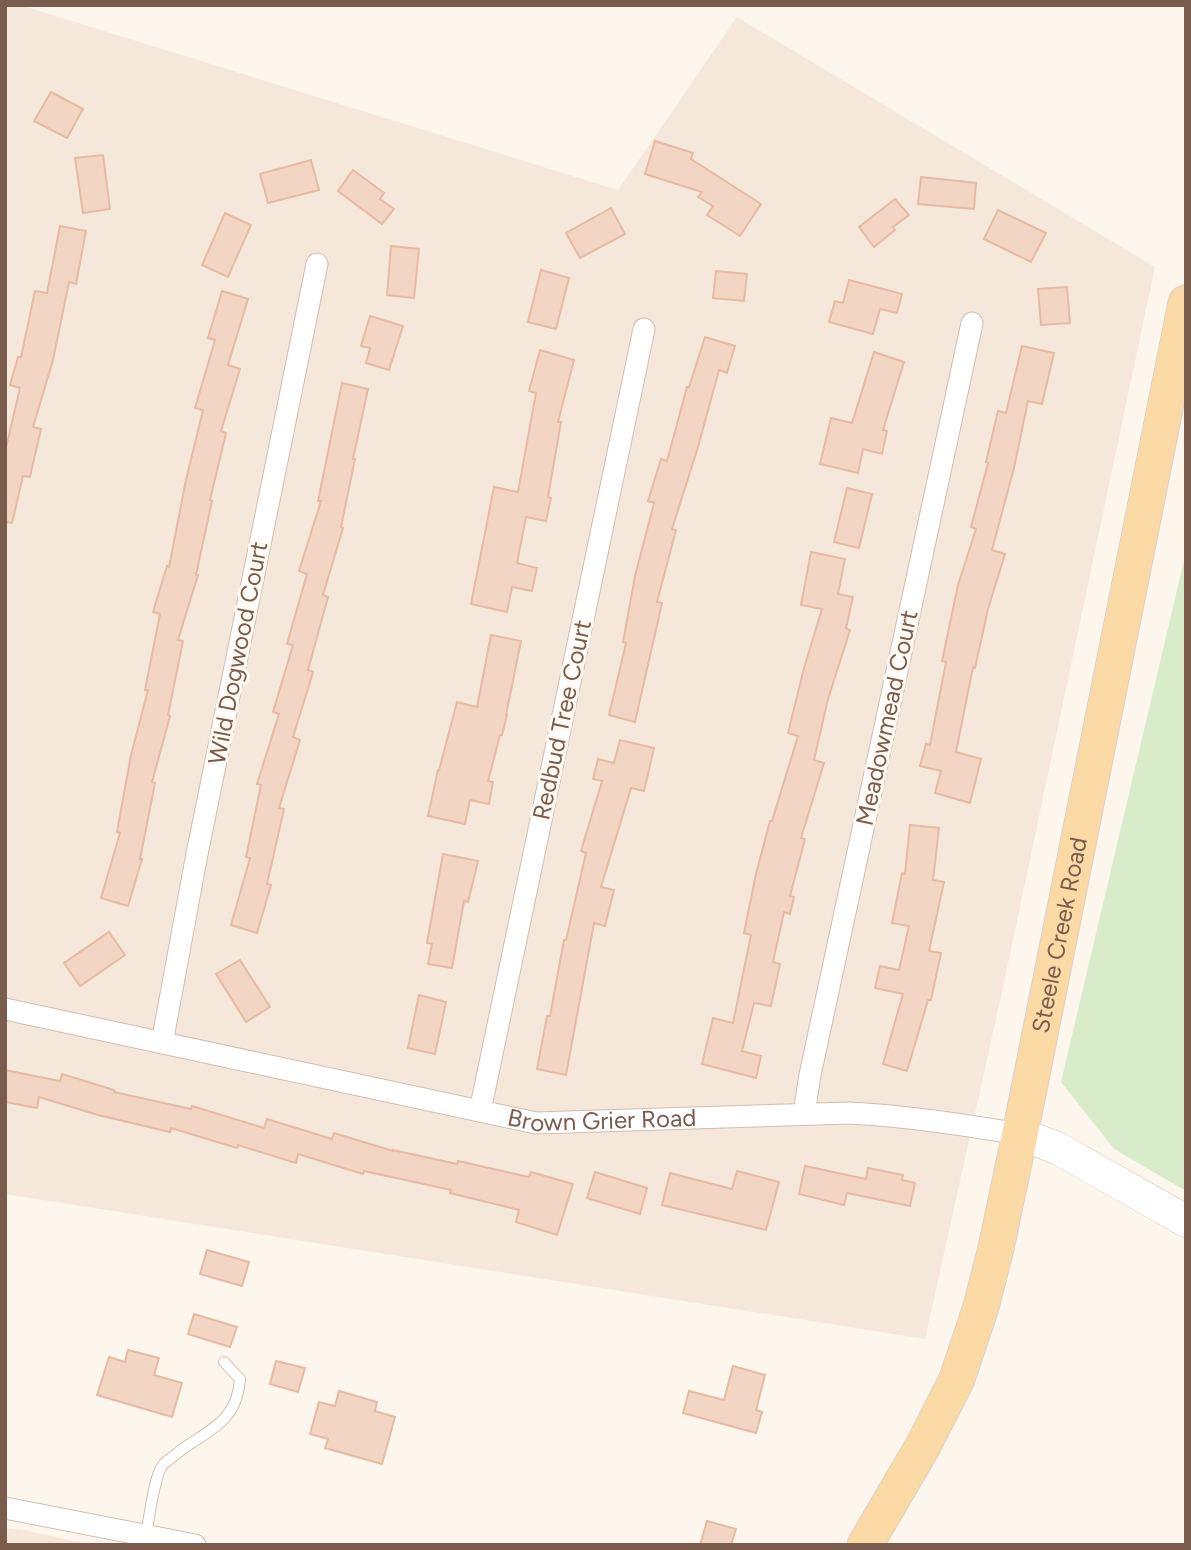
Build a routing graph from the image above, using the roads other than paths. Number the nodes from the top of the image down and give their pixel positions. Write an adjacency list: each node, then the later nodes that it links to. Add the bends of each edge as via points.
1 (317, 264): 6 (street, Wild Dogwood Court)
2 (1186, 303): 9 (main road, Steele Creek Road)
3 (972, 323): 8 (street, Meadowmead Court)
4 (644, 328): 7 (street, Redbud Tree Court)
5 (5, 1009): 6 (street, Brown Grier Road)
6 (162, 1043): 7 (street, Brown Grier Road)
7 (480, 1111): 8 (street, Brown Grier Road, via 536,1123)
8 (804, 1113): 9 (street, Brown Grier Road, via 881,1115)
9 (1020, 1134): 10 (main road, Brown Grier Road, via 1056,1148); 15 (main road, Steele Creek Road, via 981,1307 957,1379)
10 (1186, 1221)
11 (224, 1362): 13 (lane, via 240,1379 232,1408 218,1426 162,1466)
12 (5, 1507): 13 (street)
13 (146, 1535): 14 (street)
14 (195, 1545)
15 (865, 1545)

